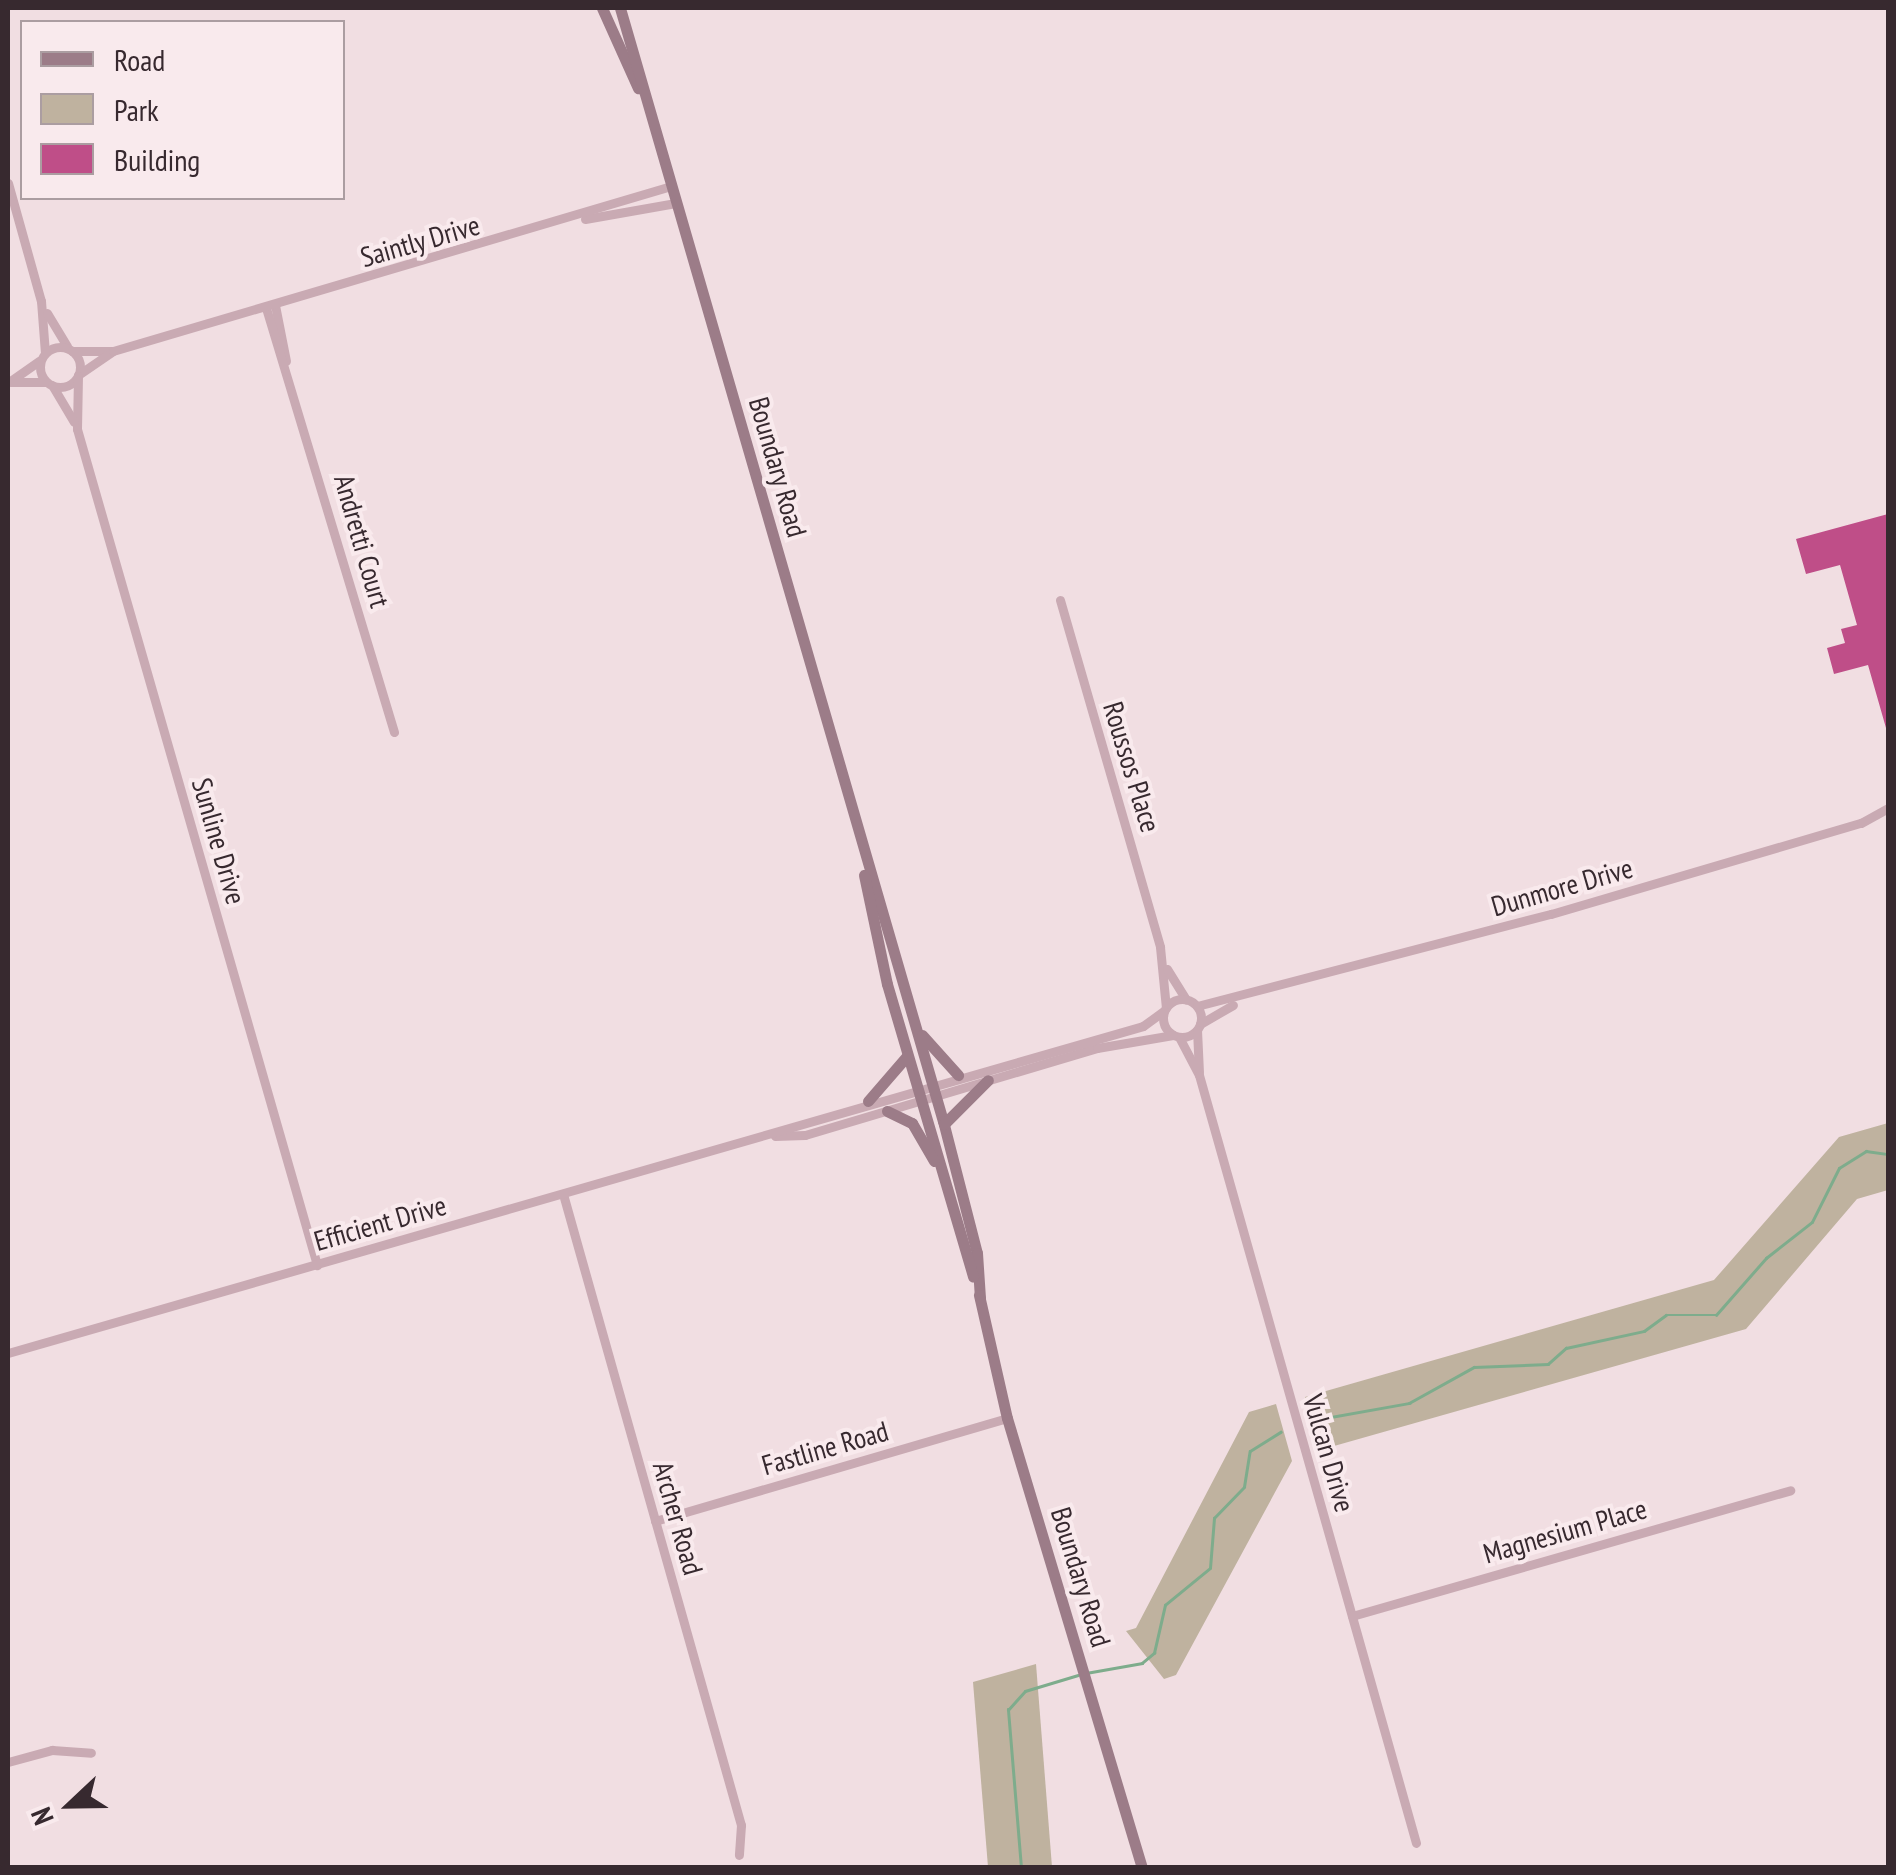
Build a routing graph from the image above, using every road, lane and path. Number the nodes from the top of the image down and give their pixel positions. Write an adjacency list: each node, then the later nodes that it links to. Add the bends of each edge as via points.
1 (610, 10): 3 (main road, Boundary Road)
2 (8, 184): 6 (street)
3 (671, 186): 4 (main road, Boundary Road); 5 (street, Saintly Drive)
4 (676, 203): 5 (street, Saintly Drive); 18 (main road, Boundary Road)
5 (578, 219): 7 (street, Saintly Drive)
6 (41, 301): 8 (street); 10 (street)
7 (270, 306): 9 (street, Saintly Drive); 16 (street, Andretti Court)
8 (71, 350): 9 (street, Saintly Drive); 10 (street, Saintly Drive); 11 (street, Sunline Drive)
9 (113, 351): 11 (street, Saintly Drive)
10 (43, 355): 12 (street); 13 (street, Sunline Drive)
11 (78, 376): 13 (street, Saintly Drive); 14 (street, Sunline Drive)
12 (8, 382): 13 (street)
13 (50, 384): 14 (street, Sunline Drive)
14 (78, 429): 40 (street, Sunline Drive)
15 (1060, 600): 19 (street, Roussos Place)
16 (394, 732)
17 (1888, 808): 21 (street, Dunmore Drive, via 1826,834)
18 (859, 843): 24 (main road, Boundary Road); 27 (main road, Boundary Road)
19 (1160, 947): 20 (street, Roussos Place); 23 (street, Roussos Place)
20 (1186, 999): 22 (street); 23 (street)
21 (1244, 999): 22 (street, Dunmore Drive); 25 (street, Dunmore Drive)
22 (1197, 1006): 25 (street, Vulcan Drive)
23 (1165, 1010): 26 (street, Roussos Place); 28 (street, via 1142,1026)
24 (910, 1013): 28 (main road, via 939,1062); 31 (main road, Boundary Road)
25 (1198, 1027): 26 (street, Dunmore Drive); 29 (street, Vulcan Drive)
26 (1176, 1036): 29 (street, Vulcan Drive); 30 (street)
27 (908, 1053): 31 (main road, Boundary Road); 33 (main road, via 902,1070)
28 (958, 1075): 31 (street)
29 (1199, 1076): 46 (street, Vulcan Drive)
30 (988, 1080): 32 (street); 36 (main road)
31 (924, 1085): 32 (main road, Boundary Road); 33 (street, Efficient Drive); 34 (main road, Boundary Road)
32 (936, 1098): 34 (street); 36 (main road, Boundary Road)
33 (868, 1101): 37 (street, Efficient Drive)
34 (922, 1101): 35 (street, Efficient Drive); 38 (main road, Boundary Road)
35 (887, 1111): 37 (street, Efficient Drive, via 805,1135); 38 (main road, via 912,1123)
36 (944, 1124): 41 (main road, Boundary Road, via 977,1253)
37 (765, 1136): 39 (street, Efficient Drive)
38 (946, 1182): 41 (main road, Boundary Road)
39 (563, 1194): 40 (street, Efficient Drive); 45 (street, Archer Road)
40 (317, 1265): 42 (street, Efficient Drive)
41 (980, 1298): 43 (main road, Boundary Road)
42 (8, 1353)
43 (1007, 1418): 45 (street, Fastline Road); 51 (main road, Boundary Road)
44 (1790, 1490): 46 (street, Magnesium Place)
45 (656, 1520): 50 (street, Archer Road, via 742,1826)
46 (1352, 1616): 49 (street, Vulcan Drive)
47 (92, 1753): 48 (street, via 52,1750)
48 (8, 1762)
49 (1416, 1843)
50 (739, 1855)
51 (1142, 1868)

